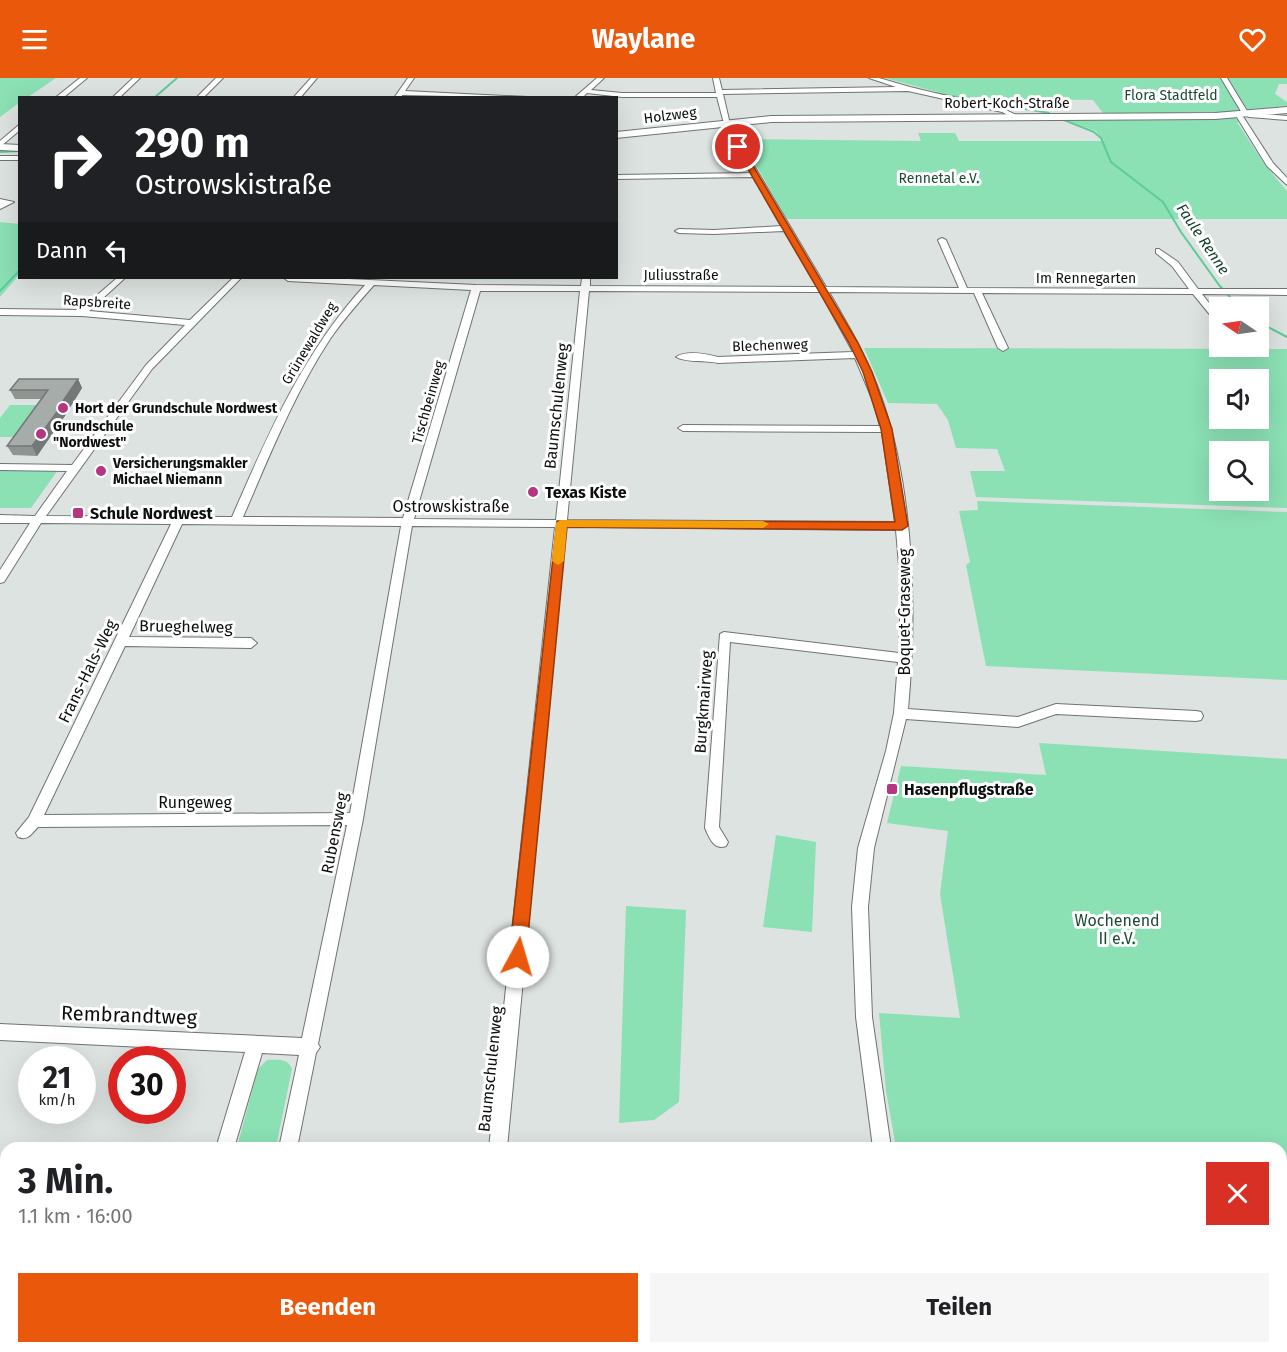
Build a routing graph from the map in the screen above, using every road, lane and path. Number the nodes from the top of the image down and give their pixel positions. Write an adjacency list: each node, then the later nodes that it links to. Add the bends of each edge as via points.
1 (84, 78): 14 (street)
2 (137, 78): 15 (street)
3 (220, 78): 16 (street)
4 (314, 78): 17 (street)
5 (411, 78): 13 (street)
6 (601, 78): 11 (street)
7 (716, 78): 12 (street, Boquet-Graseweg)
8 (872, 78): 10 (street)
9 (1224, 78): 20 (street)
10 (908, 89): 12 (street); 22 (street)
11 (585, 91): 12 (street, via 622,95); 19 (street)
12 (720, 94): 23 (street, Boquet-Graseweg)
13 (398, 95): 18 (street)
14 (61, 96)
15 (117, 96)
16 (200, 96)
17 (298, 96)
18 (447, 96)
19 (580, 96)
20 (1242, 114): 21 (street, Robert-Koch-Straße); 22 (street, Robert-Koch-Straße); 32 (street, via 1270,164)
21 (1285, 114)
22 (1016, 117): 23 (street, Robert-Koch-Straße, via 825,117)
23 (727, 122): 25 (street, Holzweg); 30 (street, Boquet-Graseweg)
24 (18, 128): 26 (street)
25 (618, 135)
26 (0, 146): 27 (street)
27 (18, 148)
28 (0, 158): 29 (street)
29 (18, 158)
30 (754, 176): 31 (street); 35 (street, Boquet-Graseweg)
31 (618, 177)
32 (1287, 183)
33 (0, 201): 34 (street, via 10,202)
34 (0, 207)
35 (786, 228): 36 (street); 46 (street, Boquet-Graseweg)
36 (679, 231)
37 (942, 240): 47 (street)
38 (1159, 251): 49 (street, via 1175,264)
39 (120, 279): 53 (street)
40 (236, 279): 54 (street)
41 (302, 279): 44 (street, Juliusstraße)
42 (387, 281): 44 (street, Juliusstraße); 45 (street, Juliusstraße)
43 (585, 283): 45 (street, Juliusstraße); 46 (street, Juliusstraße); 67 (street, Baumschulenweg)
44 (370, 284): 65 (street, Grünewaldweg, via 333,326 305,373)
45 (476, 288): 66 (street, Tischbeinweg)
46 (822, 290): 47 (street, Im Rennegarten); 56 (street, Boquet-Graseweg)
47 (964, 290): 48 (street, Im Rennegarten)
48 (976, 291): 49 (street, Im Rennegarten); 55 (street)
49 (1195, 291): 50 (street, Im Rennegarten); 51 (street)
50 (1287, 292)
51 (1209, 309)
52 (0, 312): 53 (street, Rapsbreite)
53 (82, 313): 54 (street, Rapsbreite)
54 (192, 323): 61 (street, via 149,367)
55 (1003, 348)
56 (860, 355): 57 (street, Blechenweg, via 718,360); 59 (street, Boquet-Graseweg)
57 (681, 357)
58 (683, 428): 59 (street)
59 (887, 429): 68 (street, Boquet-Graseweg)
60 (0, 467): 61 (street)
61 (75, 468): 63 (street)
62 (0, 519): 63 (street, Ostrowskistraße)
63 (38, 519): 64 (street, Ostrowskistraße); 69 (street)
64 (178, 521): 65 (street, Ostrowskistraße); 70 (street, Frans-Hals-Weg)
65 (236, 521): 66 (street, Ostrowskistraße)
66 (407, 523): 67 (street, Ostrowskistraße); 75 (street, Rubensweg)
67 (561, 523): 68 (street, Ostrowskistraße); 84 (street, Baumschulenweg)
68 (902, 526): 72 (street, Boquet-Graseweg, via 907,589)
69 (0, 579)
70 (120, 641): 71 (street, Brueghelweg); 76 (street, Frans-Hals-Weg)
71 (251, 643)
72 (905, 658): 73 (street, Boquet-Graseweg); 78 (street, Burgkmairweg, via 724,637 712,828)
73 (901, 713): 74 (street, via 1018,722 1056,709); 85 (street, Boquet-Graseweg, via 866,848 860,907 864,1017)
74 (1196, 716)
75 (356, 819): 76 (street, Rungeweg); 81 (street, Rubensweg)
76 (34, 821): 77 (street, Frans-Hals-Weg)
77 (23, 833)
78 (721, 842)
79 (0, 1032): 80 (street, Rembrandtweg)
80 (256, 1043): 81 (street, Rembrandtweg); 82 (street)
81 (311, 1047): 83 (street, Rubensweg)
82 (227, 1142)
83 (289, 1142)
84 (499, 1142)
85 (881, 1142)

